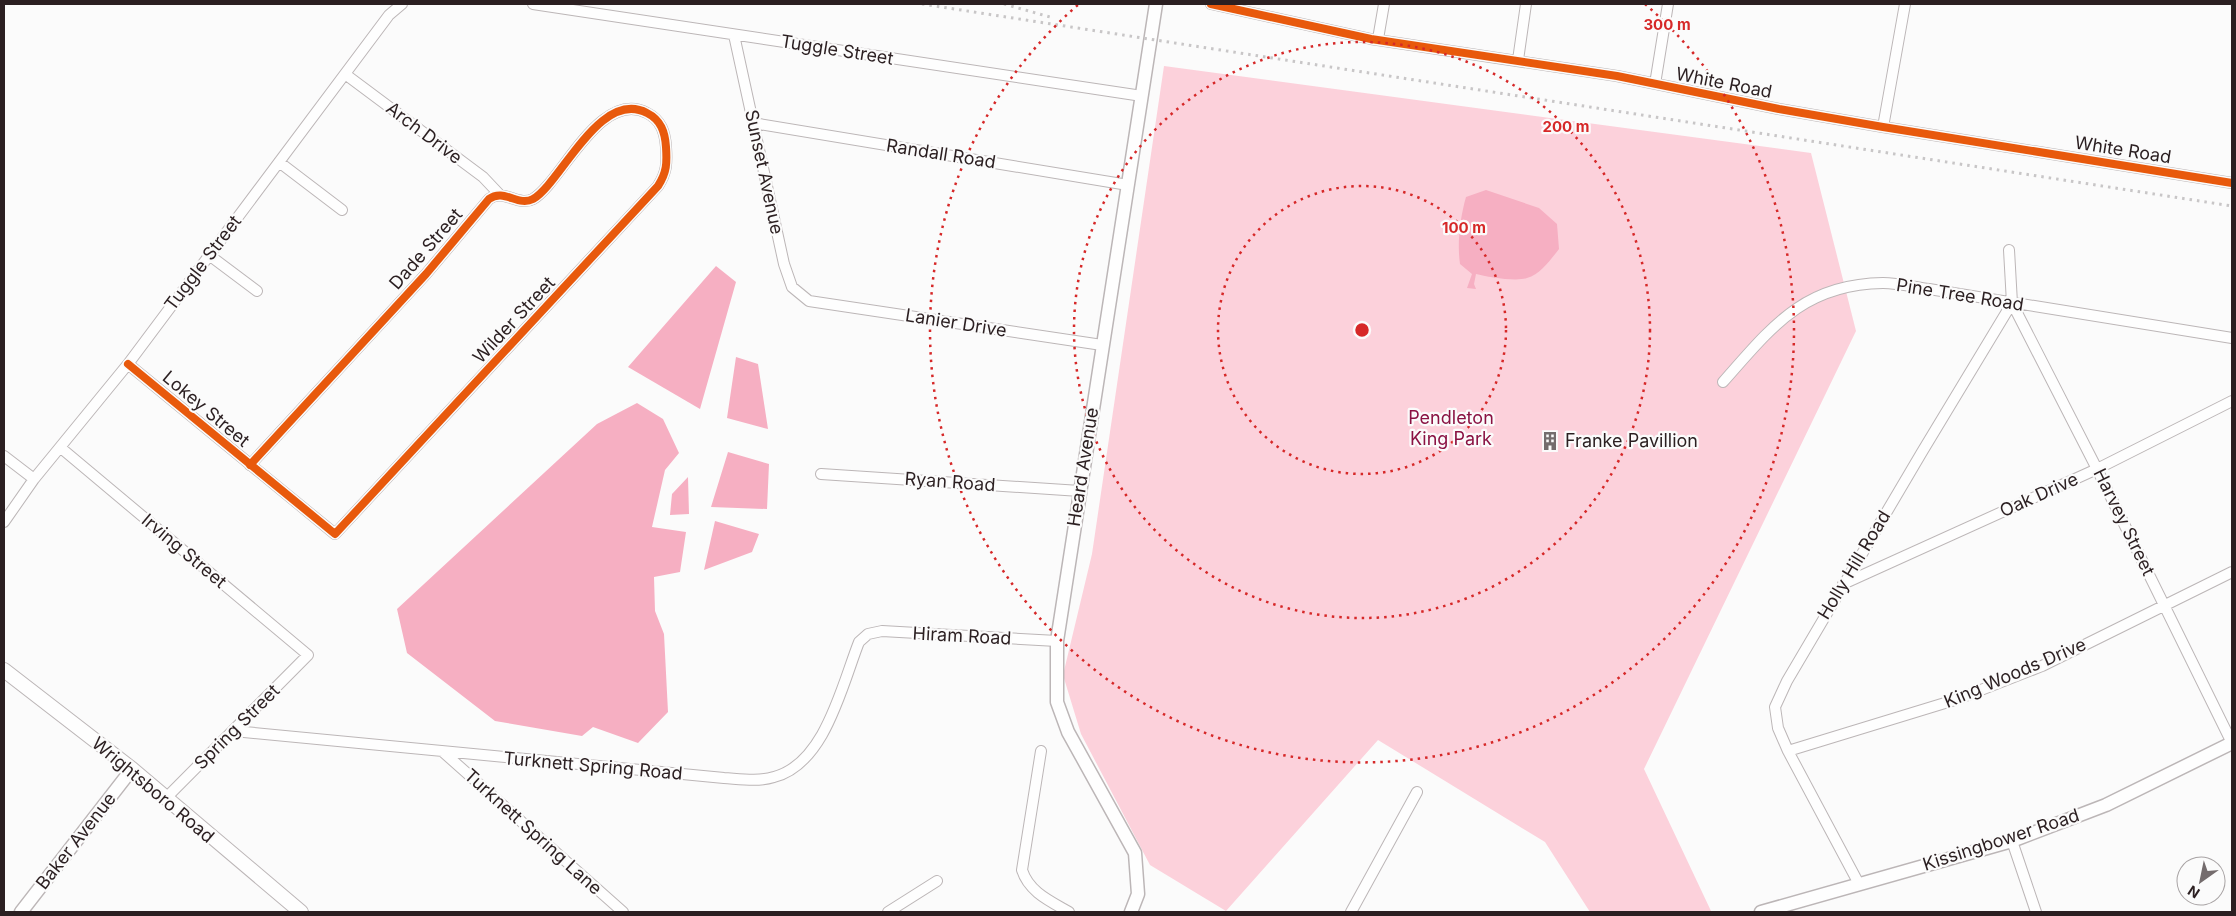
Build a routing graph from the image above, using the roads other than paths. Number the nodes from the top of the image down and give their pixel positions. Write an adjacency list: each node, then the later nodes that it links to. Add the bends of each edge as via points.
1 (402, 4): 12 (street, Tuggle Street, via 389,15)
2 (533, 4): 9 (street, Tuggle Street)
3 (1156, 4): 14 (street, Heard Avenue)
4 (1211, 4): 10 (street, White Road)
5 (1384, 4): 10 (street)
6 (1526, 4): 11 (street)
7 (1668, 4): 13 (street)
8 (1905, 4): 16 (street)
9 (734, 34): 14 (street, Tuggle Street); 15 (street, Sunset Avenue)
10 (1378, 39): 11 (street, White Road)
11 (1518, 60): 13 (street, White Road)
12 (345, 74): 17 (street, Tuggle Street); 20 (street, Arch Drive, via 483,177)
13 (1655, 84): 16 (street, White Road)
14 (1142, 96): 19 (street, Heard Avenue)
15 (753, 123): 19 (street, Randall Road); 25 (street, Sunset Avenue, via 784,264 792,287)
16 (1883, 128): 18 (street, White Road)
17 (279, 162): 21 (street); 23 (street, Tuggle Street)
18 (2232, 183)
19 (1128, 185): 28 (street, Heard Avenue)
20 (500, 195): 34 (street, Dade Street, via 495,195 483,205 426,274); 40 (street, Wilder Street, via 521,201 531,200 544,189 582,140 608,117 626,109 633,108 656,118 665,134 668,167 658,186)
21 (342, 210)
22 (2009, 250): 26 (street)
23 (209, 255): 24 (street); 29 (street, Tuggle Street)
24 (257, 292)
25 (810, 300): 28 (street, Lanier Drive)
26 (2012, 303): 27 (street, Pine Tree Road); 30 (street, Pine Tree Road, via 1884,283 1834,290 1803,304 1777,322); 35 (street, Harvey Street); 42 (street, Holly Hill Road)
27 (2232, 338)
28 (1102, 345): 38 (street, Heard Avenue)
29 (128, 364): 32 (street, Tuggle Street); 34 (street, Lokey Street)
30 (1722, 382)
31 (2232, 401): 35 (street, Oak Drive)
32 (61, 448): 37 (street, Tuggle Street); 46 (street, Irving Street)
33 (4, 456): 37 (street)
34 (250, 465): 40 (street, Lokey Street)
35 (2097, 469): 42 (street, Oak Drive); 43 (street, Harvey Street)
36 (821, 474): 38 (street, Ryan Road)
37 (34, 479): 39 (street, Tuggle Street)
38 (1080, 491): 45 (street, Heard Avenue)
39 (4, 522)
40 (335, 534)
41 (2232, 572): 43 (street, King Woods Drive)
42 (1843, 584): 51 (street, Holly Hill Road, via 1775,707 1778,728)
43 (2165, 605): 49 (street, Harvey Street); 51 (street, King Woods Drive, via 2042,666 1958,699)
44 (868, 634): 45 (street, Hiram Road, via 882,631); 52 (street, Turknett Spring Road, via 859,642 820,740 800,765 774,778 732,778)
45 (1057, 641): 64 (street, Heard Avenue, via 1057,702 1068,732 1135,853 1138,894)
46 (308, 655): 48 (street, Spring Street)
47 (4, 670): 53 (main road, Wrightsboro Road)
48 (234, 731): 52 (street, Turknett Spring Road); 55 (street, Spring Street)
49 (2232, 744): 56 (street, Kissingbower Road, via 2106,805)
50 (1041, 750): 63 (street, via 1022,870 1034,891)
51 (1788, 751): 58 (street, Holly Hill Road)
52 (442, 752): 61 (street, Turknett Spring Lane)
53 (132, 769): 55 (main road, Wrightsboro Road); 59 (street, Baker Avenue)
54 (1417, 792): 65 (street)
55 (165, 799): 60 (main road, Wrightsboro Road)
56 (2012, 841): 58 (street, Kissingbower Road); 67 (street)
57 (937, 881): 62 (street)
58 (1859, 884): 66 (street, Kissingbower Road)
59 (21, 912)
60 (301, 912)
61 (623, 912)
62 (888, 912)
63 (1069, 912)
64 (1131, 912)
65 (1351, 912)
66 (1761, 912)
67 (2036, 912)

